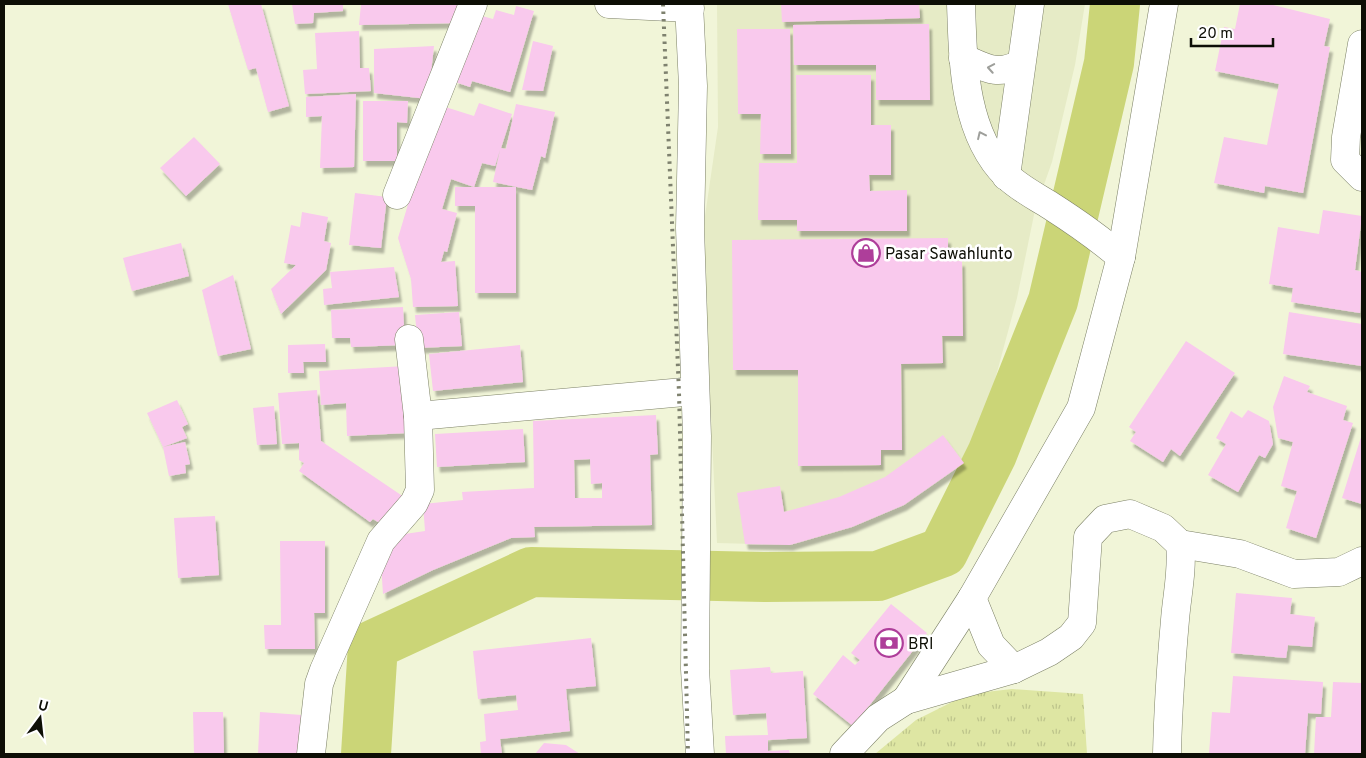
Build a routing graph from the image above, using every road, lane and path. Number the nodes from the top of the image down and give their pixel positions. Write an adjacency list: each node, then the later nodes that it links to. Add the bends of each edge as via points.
1 (473, 4): 12 (street)
2 (610, 4): 6 (street)
3 (961, 4): 8 (street)
4 (1030, 4): 9 (street)
5 (1164, 4): 13 (street)
6 (689, 6): 15 (street, via 693,86 690,228)
7 (1362, 44): 10 (street, via 1345,160)
8 (963, 58): 9 (street, one-way to 8, via 1006,71 984,68); 11 (street, one-way to 8, via 988,150 974,122)
9 (1020, 64): 11 (street)
10 (1362, 177)
11 (1013, 181): 13 (street, via 1090,231)
12 (398, 195)
13 (1122, 257): 19 (street, via 1081,408)
14 (408, 339): 16 (street)
15 (695, 391): 16 (street); 23 (street, via 698,436 696,669)
16 (418, 416): 22 (street, via 420,490 381,542 324,670 319,684)
17 (1180, 544): 18 (street, via 1240,554 1294,574 1339,572); 20 (street, via 1163,528 1130,514 1106,519 1088,537 1082,623 1071,638); 25 (street, via 1182,568 1168,698)
18 (1362, 561)
19 (972, 598): 20 (street, via 991,645); 21 (street)
20 (1014, 669): 21 (street)
21 (906, 700): 24 (street, via 878,718)
22 (310, 754)
23 (700, 754)
24 (844, 754)
25 (1167, 754)

